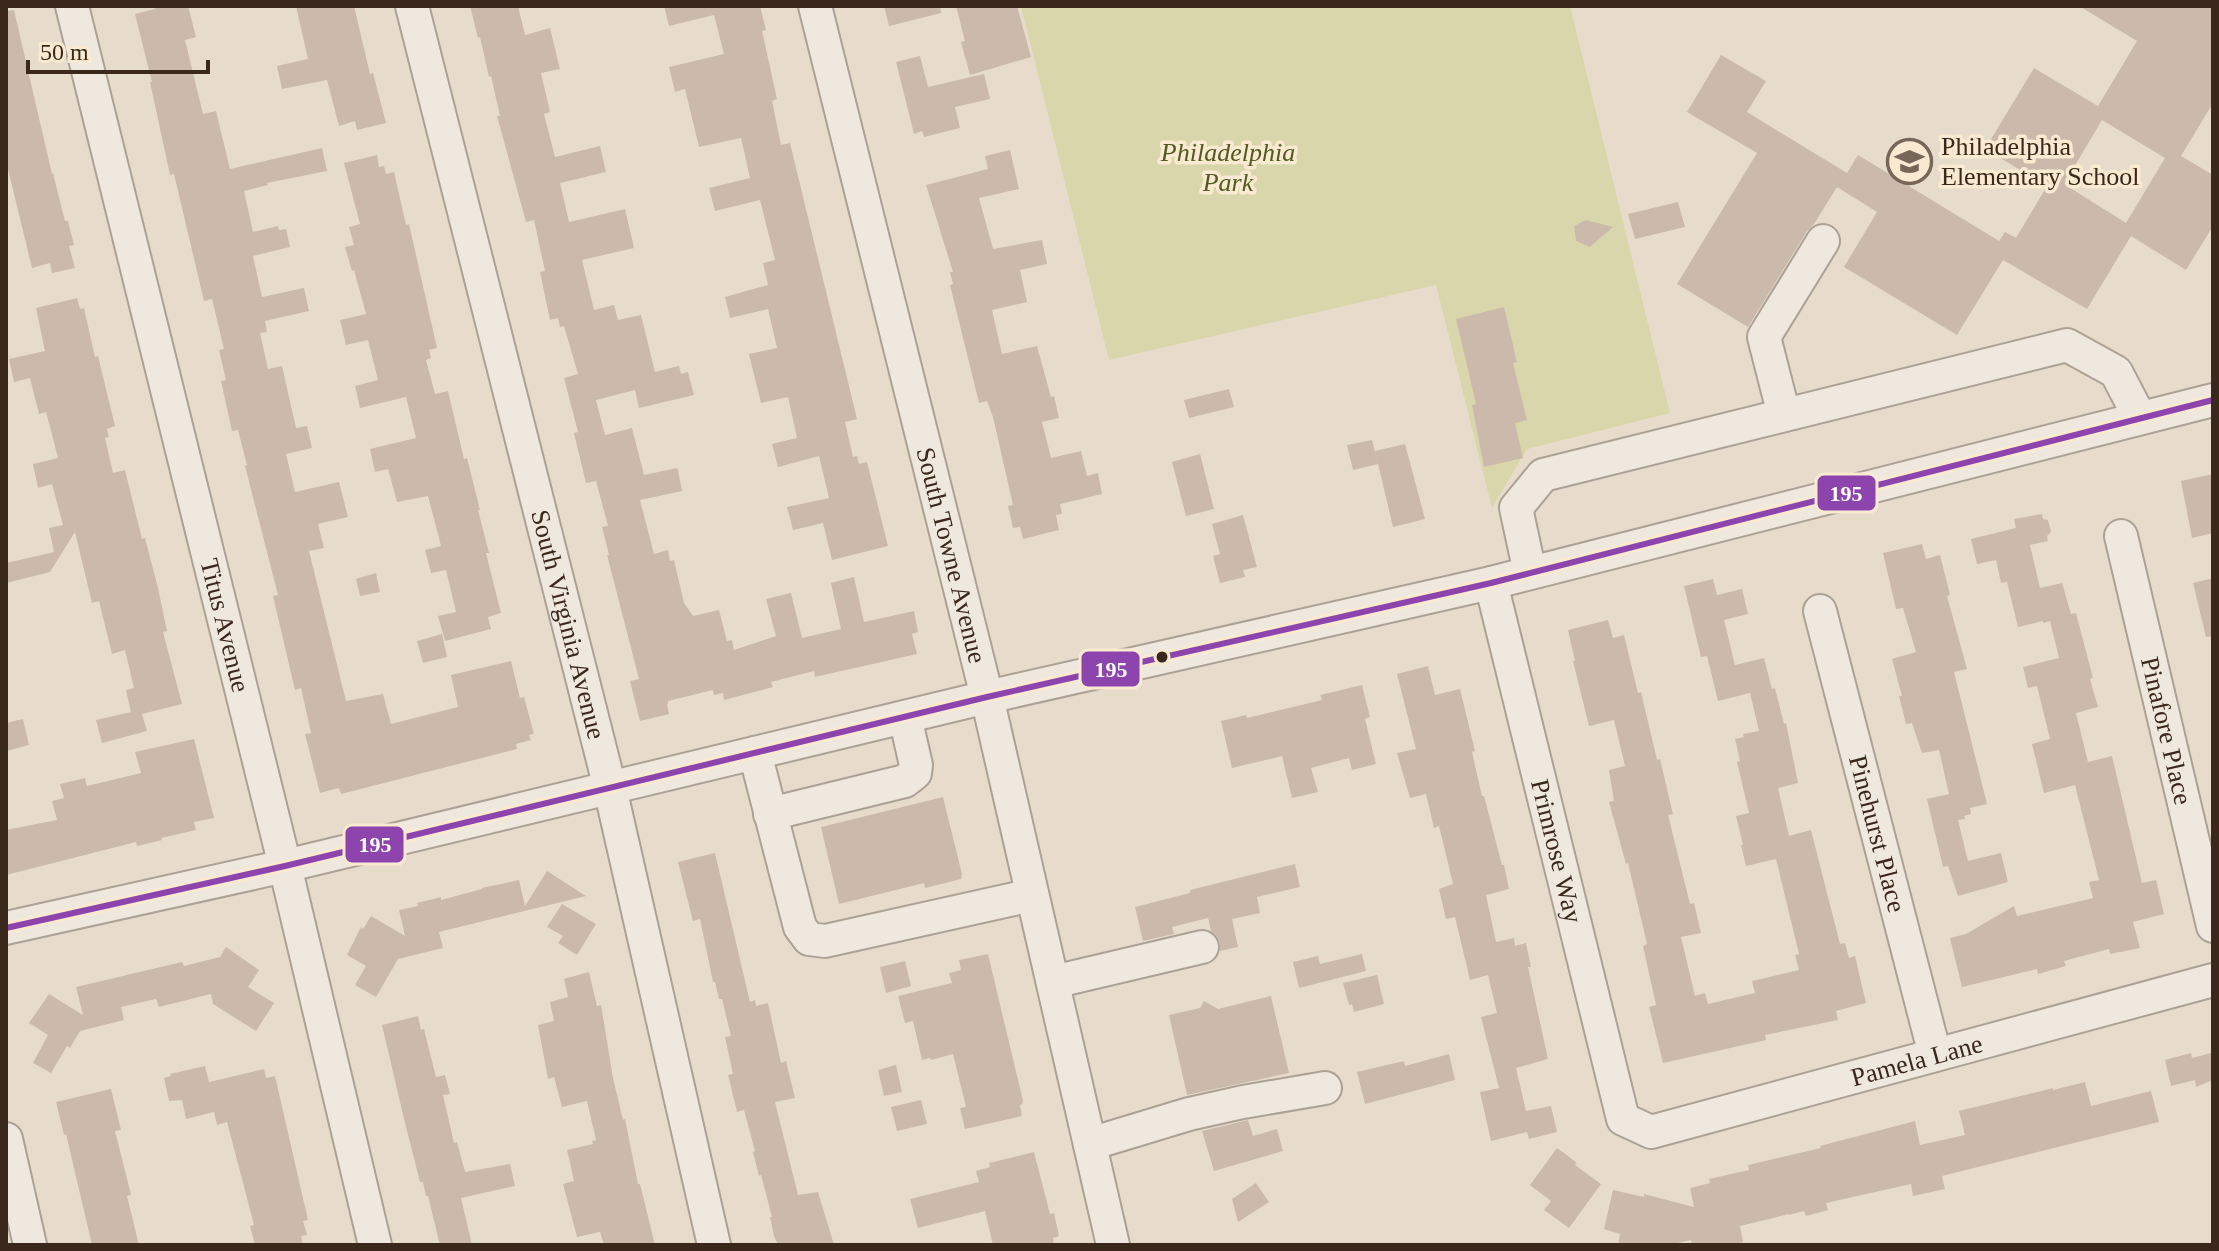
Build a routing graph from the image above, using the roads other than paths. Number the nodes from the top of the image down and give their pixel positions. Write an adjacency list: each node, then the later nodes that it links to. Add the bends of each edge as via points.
1 (72, 6): 17 (street, Titus Avenue)
2 (412, 6): 15 (street, South Virginia Avenue)
3 (815, 6): 12 (street, South Towne Avenue)
4 (1823, 241): 6 (street, via 1764,337)
5 (2213, 400): 7 (street)
6 (1784, 415): 7 (street, via 2067,345 2116,372); 9 (street, via 1543,475 1516,508)
7 (2140, 418): 9 (street)
8 (2121, 536): 19 (street, Pinafore Place)
9 (1530, 573): 10 (street)
10 (1491, 583): 12 (street); 26 (street, Primrose Way)
11 (1820, 611): 24 (street, Pinehurst Place)
12 (987, 697): 13 (street); 18 (street, South Towne Avenue)
13 (905, 717): 14 (street); 16 (street, via 916,765 905,781)
14 (755, 753): 15 (street); 16 (street)
15 (610, 788): 17 (street); 32 (street, South Virginia Avenue)
16 (770, 814): 18 (street, via 800,927 809,939 825,941)
17 (285, 866): 20 (street); 31 (street, Titus Avenue)
18 (1032, 895): 23 (street, South Towne Avenue)
19 (2213, 926)
20 (6, 928)
21 (1202, 947): 23 (street)
22 (2213, 980): 24 (street, Pamela Lane)
23 (1053, 982): 28 (street, South Towne Avenue)
24 (1935, 1055): 26 (street, Pamela Lane, via 1651,1132)
25 (1325, 1088): 28 (street, via 1189,1114)
26 (1623, 1119)
27 (6, 1139): 29 (street)
28 (1090, 1144): 33 (street, South Towne Avenue)
29 (14, 1213): 30 (street)
30 (30, 1245)
31 (375, 1245)
32 (714, 1245)
33 (1113, 1245)

